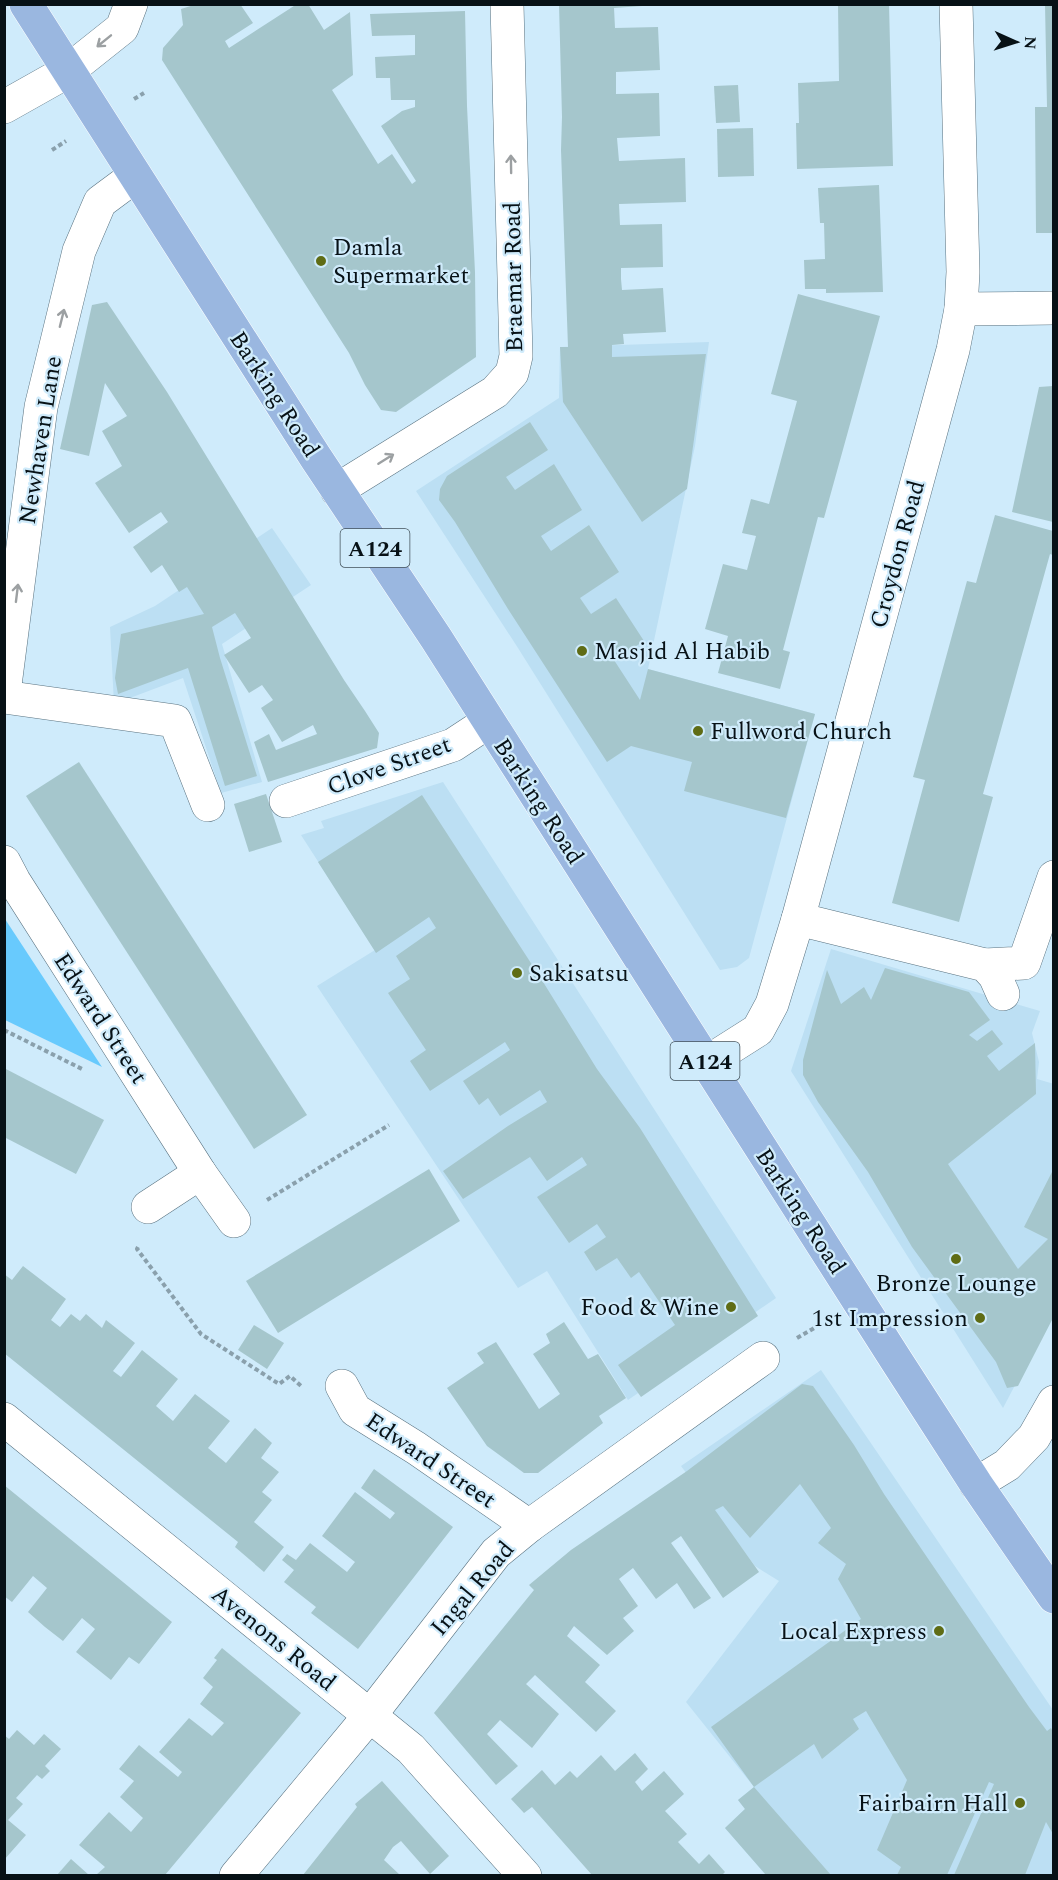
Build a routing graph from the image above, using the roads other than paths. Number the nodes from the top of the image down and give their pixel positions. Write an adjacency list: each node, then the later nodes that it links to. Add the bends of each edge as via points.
1 (26, 4): 5 (main road, Barking Road / A124)
2 (132, 4): 5 (street, one-way to 5, via 122,28)
3 (507, 4): 10 (street, Braemar Road, one-way to 3, via 495,392 512,373 516,356)
4 (956, 4): 9 (street, Croydon Road)
5 (68, 71): 6 (street); 7 (main road, Barking Road / A124)
6 (4, 107)
7 (135, 176): 10 (main road, Barking Road / A124); 11 (street, Newhaven Lane, one-way to 7, via 41,406 76,262 100,202)
8 (1053, 308): 9 (street)
9 (962, 309): 17 (street, Croydon Road)
10 (337, 490): 12 (main road, Barking Road / A124)
11 (4, 695): 14 (street, via 175,721)
12 (488, 722): 13 (street, Clove Street, via 453,745); 20 (main road, Barking Road / A124)
13 (286, 801)
14 (208, 805)
15 (4, 862): 21 (street, Edward Street)
16 (1053, 877): 18 (street, via 1024,963)
17 (798, 919): 18 (street); 20 (street, Croydon Road, via 772,1004 758,1030)
18 (985, 965): 19 (street)
19 (1003, 994)
20 (706, 1063): 28 (main road, Barking Road / A124)
21 (200, 1173): 22 (street); 23 (street, Edward Street)
22 (148, 1207)
23 (234, 1221)
24 (763, 1359): 29 (street, Ingal Road)
25 (342, 1386): 29 (street, Edward Street, via 355,1410)
26 (1053, 1402): 28 (street, via 1034,1437 1006,1464)
27 (4, 1419): 31 (street, Avenons Road)
28 (976, 1484): 30 (main road, Barking Road / A124)
29 (529, 1526): 31 (street, Ingal Road, via 495,1553)
30 (1053, 1597)
31 (371, 1714): 32 (street, Ingal Road); 33 (street, Avenons Road, via 411,1749)
32 (236, 1875)
33 (525, 1875)

